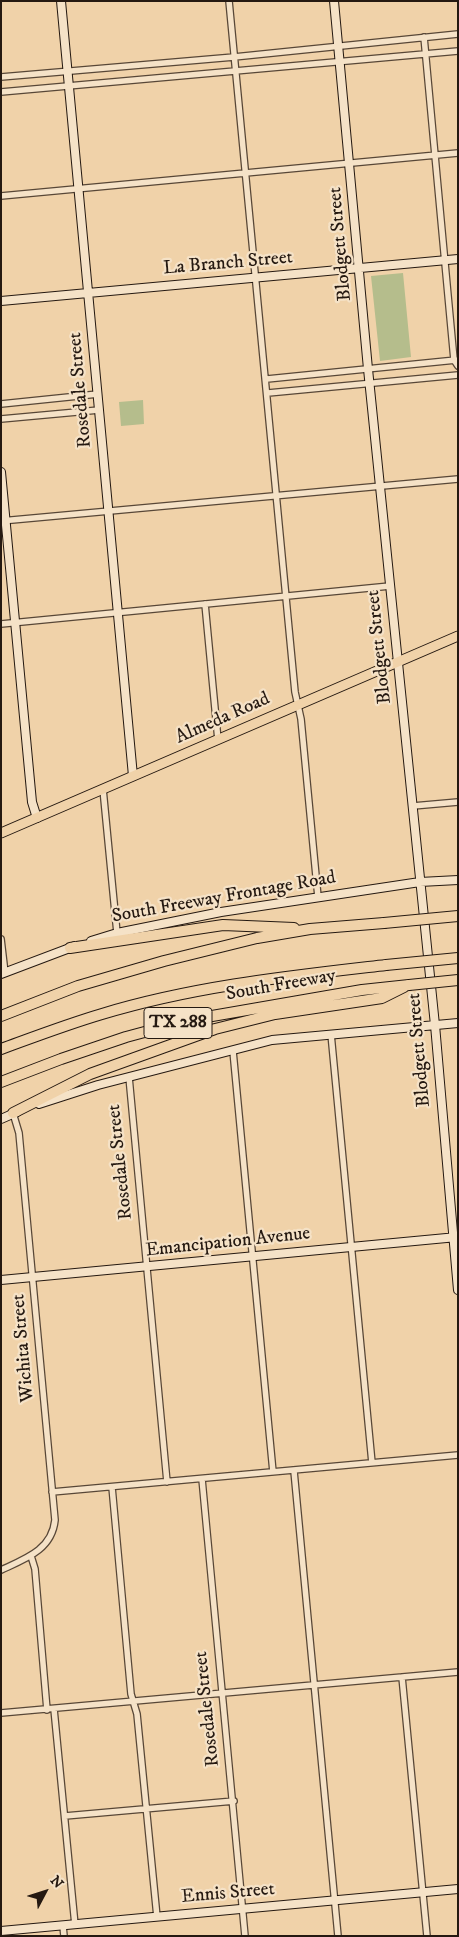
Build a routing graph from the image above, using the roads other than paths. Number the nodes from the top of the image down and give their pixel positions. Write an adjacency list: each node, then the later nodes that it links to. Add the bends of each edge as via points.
1 (61, 1): 12 (street, Rosedale Street)
2 (229, 1): 9 (street)
3 (334, 1): 6 (street, Blodgett Street)
4 (458, 34): 5 (street)
5 (424, 37): 6 (street); 8 (street)
6 (338, 46): 9 (street); 10 (street, Blodgett Street)
7 (458, 51): 8 (street)
8 (426, 54): 10 (street); 17 (street)
9 (234, 57): 11 (street); 12 (street)
10 (340, 62): 11 (street); 18 (street, Blodgett Street)
11 (235, 70): 14 (street); 19 (street)
12 (68, 71): 13 (street); 14 (street, Rosedale Street)
13 (1, 77)
14 (69, 85): 15 (street); 20 (street, Rosedale Street)
15 (1, 92)
16 (458, 153): 17 (street)
17 (435, 155): 18 (street); 23 (street)
18 (349, 164): 19 (street); 24 (street, Blodgett Street)
19 (246, 173): 20 (street); 25 (street)
20 (78, 188): 21 (street); 26 (street, Rosedale Street)
21 (1, 196)
22 (458, 259): 23 (street, La Branch Street)
23 (445, 261): 24 (street, La Branch Street); 28 (street)
24 (360, 268): 25 (street, La Branch Street); 30 (street, Blodgett Street)
25 (256, 278): 26 (street, La Branch Street); 32 (street)
26 (88, 292): 27 (street, La Branch Street); 35 (street, Rosedale Street)
27 (1, 301)
28 (456, 360): 29 (street); 30 (street)
29 (458, 366)
30 (368, 369): 32 (street); 33 (street, Blodgett Street)
31 (458, 375): 33 (street)
32 (267, 379): 34 (street)
33 (370, 383): 34 (street); 41 (street, Blodgett Street)
34 (268, 393): 42 (street)
35 (98, 394): 36 (street); 37 (street, Rosedale Street)
36 (1, 404)
37 (99, 410): 38 (street); 43 (street, Rosedale Street)
38 (1, 419)
39 (1, 472): 44 (street)
40 (458, 479): 41 (street)
41 (380, 486): 42 (street); 45 (street, Blodgett Street)
42 (277, 496): 43 (street); 46 (street)
43 (108, 511): 44 (street); 48 (street, Rosedale Street)
44 (4, 521): 49 (street)
45 (390, 586): 46 (street); 52 (street, Blodgett Street)
46 (287, 596): 47 (street); 53 (street)
47 (205, 604): 48 (street); 54 (street)
48 (118, 612): 49 (street); 55 (street, Rosedale Street)
49 (16, 622): 50 (street); 59 (street, via 32,802)
50 (1, 624)
51 (458, 636): 52 (main road, Almeda Road)
52 (397, 663): 53 (main road, Almeda Road); 58 (street, Blodgett Street)
53 (298, 704): 54 (main road, Almeda Road); 63 (street)
54 (218, 740): 55 (main road, Almeda Road)
55 (133, 776): 56 (main road, Almeda Road)
56 (103, 789): 59 (main road, Almeda Road); 66 (street)
57 (458, 802): 58 (street)
58 (413, 806): 62 (street, Blodgett Street)
59 (37, 818): 60 (main road, Almeda Road)
60 (1, 833)
61 (458, 880): 62 (street, South Freeway Frontage Road)
62 (420, 882): 63 (street, South Freeway Frontage Road); 75 (street, Blodgett Street)
63 (318, 897): 66 (street, South Freeway Frontage Road)
64 (458, 916): 65 (highway, bridge)
65 (310, 929): 68 (highway, via 223,925); 73 (highway, via 257,938 128,970)
66 (117, 933): 68 (street, South Freeway Frontage Road)
67 (1, 939): 70 (street)
68 (70, 948): 70 (street, South Freeway Frontage Road)
69 (458, 958): 77 (highway, bridge, via 284,976 153,1000)
70 (3, 974)
71 (458, 980): 72 (highway, South Freeway / TX 288, bridge, via 409,984)
72 (382, 992): 80 (highway, South Freeway / TX 288, via 189,1020 126,1037); 81 (highway, via 215,1028 90,1074)
73 (1, 1016)
74 (458, 1023): 75 (street)
75 (435, 1026): 76 (street); 83 (street, Blodgett Street)
76 (331, 1034): 78 (street, via 272,1040); 84 (street)
77 (1, 1049)
78 (233, 1051): 79 (street); 85 (street)
79 (129, 1077): 81 (street); 86 (street, Rosedale Street)
80 (1, 1082)
81 (13, 1113): 82 (street); 87 (street, Wichita Street, via 19,1132)
82 (1, 1119)
83 (455, 1238): 84 (street, Emancipation Avenue); 89 (street, Blodgett Street)
84 (350, 1248): 85 (street, Emancipation Avenue); 91 (street)
85 (253, 1256): 86 (street, Emancipation Avenue); 93 (street)
86 (147, 1268): 87 (street, Emancipation Avenue); 95 (street, Rosedale Street)
87 (34, 1278): 88 (street, Emancipation Avenue); 97 (street, Wichita Street)
88 (1, 1280)
89 (458, 1290)
90 (458, 1455): 91 (street)
91 (372, 1463): 92 (street)
92 (294, 1470): 93 (street); 102 (street)
93 (273, 1472): 94 (street)
94 (202, 1479): 95 (street); 103 (street, Rosedale Street)
95 (167, 1482): 96 (street)
96 (112, 1487): 97 (street); 104 (street)
97 (52, 1492): 98 (street, Wichita Street, via 54,1530 45,1546)
98 (31, 1556): 99 (street, Wichita Street); 106 (street, via 35,1569)
99 (1, 1570)
100 (458, 1672): 101 (street)
101 (402, 1677): 102 (street); 112 (street)
102 (314, 1686): 103 (street); 113 (street)
103 (221, 1692): 104 (street); 108 (street, Rosedale Street)
104 (134, 1701): 105 (street); 109 (street)
105 (54, 1709): 106 (street); 110 (street)
106 (47, 1710): 107 (street)
107 (1, 1714)
108 (234, 1801): 109 (street); 114 (street, Rosedale Street)
109 (146, 1809): 110 (street); 115 (street)
110 (65, 1816): 116 (street)
111 (458, 1889): 112 (street, Ennis Street)
112 (423, 1892): 113 (street, Ennis Street); 122 (street)
113 (335, 1901): 114 (street, Ennis Street); 121 (street)
114 (242, 1908): 115 (street, Ennis Street); 120 (street, Rosedale Street)
115 (157, 1917): 116 (street, Ennis Street)
116 (74, 1925): 117 (street, Ennis Street)
117 (63, 1926): 118 (street, Ennis Street); 119 (street)
118 (1, 1931)
119 (64, 1936)
120 (245, 1936)
121 (338, 1936)
122 (427, 1936)

